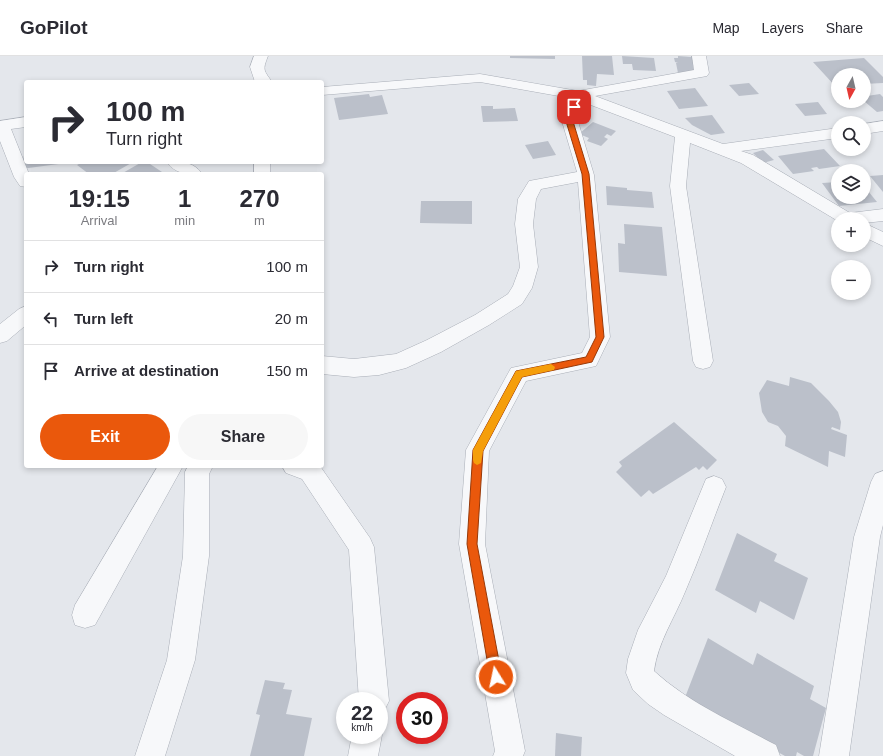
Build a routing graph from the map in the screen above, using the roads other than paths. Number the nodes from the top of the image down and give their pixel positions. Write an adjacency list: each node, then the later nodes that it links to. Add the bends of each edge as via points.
1 (261, 56): 3 (street, via 257,67)
2 (699, 56): 5 (street, via 702,73)
3 (261, 80)
4 (324, 92): 5 (street, via 480,78)
5 (578, 95): 10 (street); 17 (street, via 569,118)
6 (24, 122): 7 (street)
7 (1, 126): 13 (street)
8 (883, 126): 9 (street)
9 (871, 128)
10 (683, 134): 14 (street); 26 (street, via 678,186)
11 (831, 134): 14 (street)
12 (24, 144): 13 (street)
13 (10, 147): 18 (street)
14 (722, 149): 19 (street, via 747,159)
15 (178, 164): 16 (street)
16 (191, 172)
17 (586, 174): 27 (street, via 535,185 527,199 524,224 529,267 522,288 515,299 482,320 399,362 360,367); 38 (street, via 600,337 589,360 519,374 478,450 472,544 510,751)
18 (24, 180)
19 (835, 212)
20 (883, 215): 21 (street)
21 (871, 216)
22 (871, 233): 23 (street)
23 (883, 240)
24 (24, 316): 25 (street)
25 (0, 335)
26 (703, 361)
27 (324, 365)
28 (170, 468): 33 (street)
29 (199, 468): 36 (street, via 196,472 196,556 181,660)
30 (300, 468): 34 (street, via 310,471 361,547)
31 (883, 482): 40 (street, via 867,537)
32 (714, 487): 39 (street, via 675,585 652,630 640,673 643,680 674,705)
33 (85, 615)
34 (373, 692)
35 (365, 744): 37 (street)
36 (150, 756)
37 (363, 756)
38 (508, 756)
39 (765, 756)
40 (834, 756)

